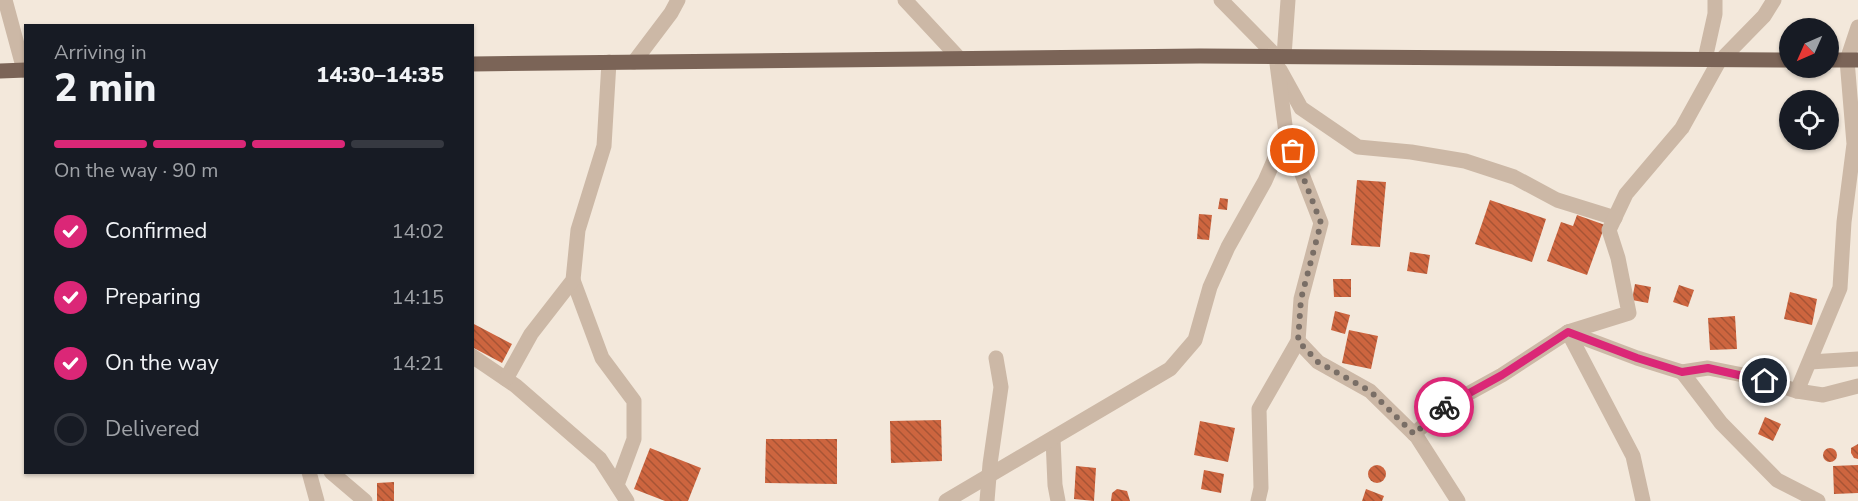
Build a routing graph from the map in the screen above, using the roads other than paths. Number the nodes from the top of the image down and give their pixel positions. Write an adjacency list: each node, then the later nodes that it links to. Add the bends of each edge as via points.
1 (5, 0): 18 (street)
2 (678, 0): 16 (street)
3 (905, 0): 9 (street)
4 (1221, 0): 10 (street)
5 (1288, 0): 10 (street)
6 (1715, 0): 11 (street)
7 (1774, 0): 12 (street, via 1764,16)
8 (1858, 27): 14 (street)
9 (959, 58): 10 (main road); 16 (main road)
10 (1279, 59): 11 (main road); 21 (street); 22 (street, via 1301,108 1358,147 1465,161 1514,177 1557,200)
11 (1705, 59): 12 (main road)
12 (1721, 59): 13 (main road); 22 (street, via 1682,128 1626,194)
13 (1779, 60)
14 (1853, 60): 29 (street, via 1854,144 1840,288)
15 (609, 62): 16 (main road); 17 (main road); 23 (street, via 604,146 578,230)
16 (634, 62)
17 (474, 64)
18 (24, 66)
19 (24, 70): 20 (main road)
20 (0, 71)
21 (1286, 133): 25 (street, via 1321,223 1301,299); 35 (street, via 1210,287 1195,340 1170,369)
22 (1615, 218): 24 (street, via 1609,230 1629,313)
23 (573, 280): 31 (street, via 531,334); 39 (street, via 602,358 634,401 634,439)
24 (1568, 332): 30 (street); 34 (street, via 1502,375 1444,406); 48 (street, via 1633,456)
25 (1298, 341): 34 (street, via 1318,362 1370,391); 46 (street, via 1259,409)
26 (474, 357): 31 (street)
27 (996, 358): 38 (street, via 1001,387)
28 (1858, 359): 29 (street)
29 (1810, 362): 33 (street)
30 (1682, 372): 33 (street, via 1708,368); 49 (street, via 1721,423 1777,480)
31 (506, 379): 39 (street, via 600,459)
32 (1858, 386): 33 (street, via 1823,395)
33 (1797, 391)
34 (1414, 434): 47 (street)
35 (1053, 439): 38 (street); 45 (street)
36 (310, 474): 40 (street)
37 (333, 474): 41 (street)
38 (989, 477): 43 (street); 44 (street)
39 (617, 485): 42 (street)
40 (317, 501)
41 (365, 501)
42 (627, 501)
43 (946, 501)
44 (987, 501)
45 (1058, 501)
46 (1258, 501)
47 (1458, 501)
48 (1643, 501)
49 (1818, 501)

